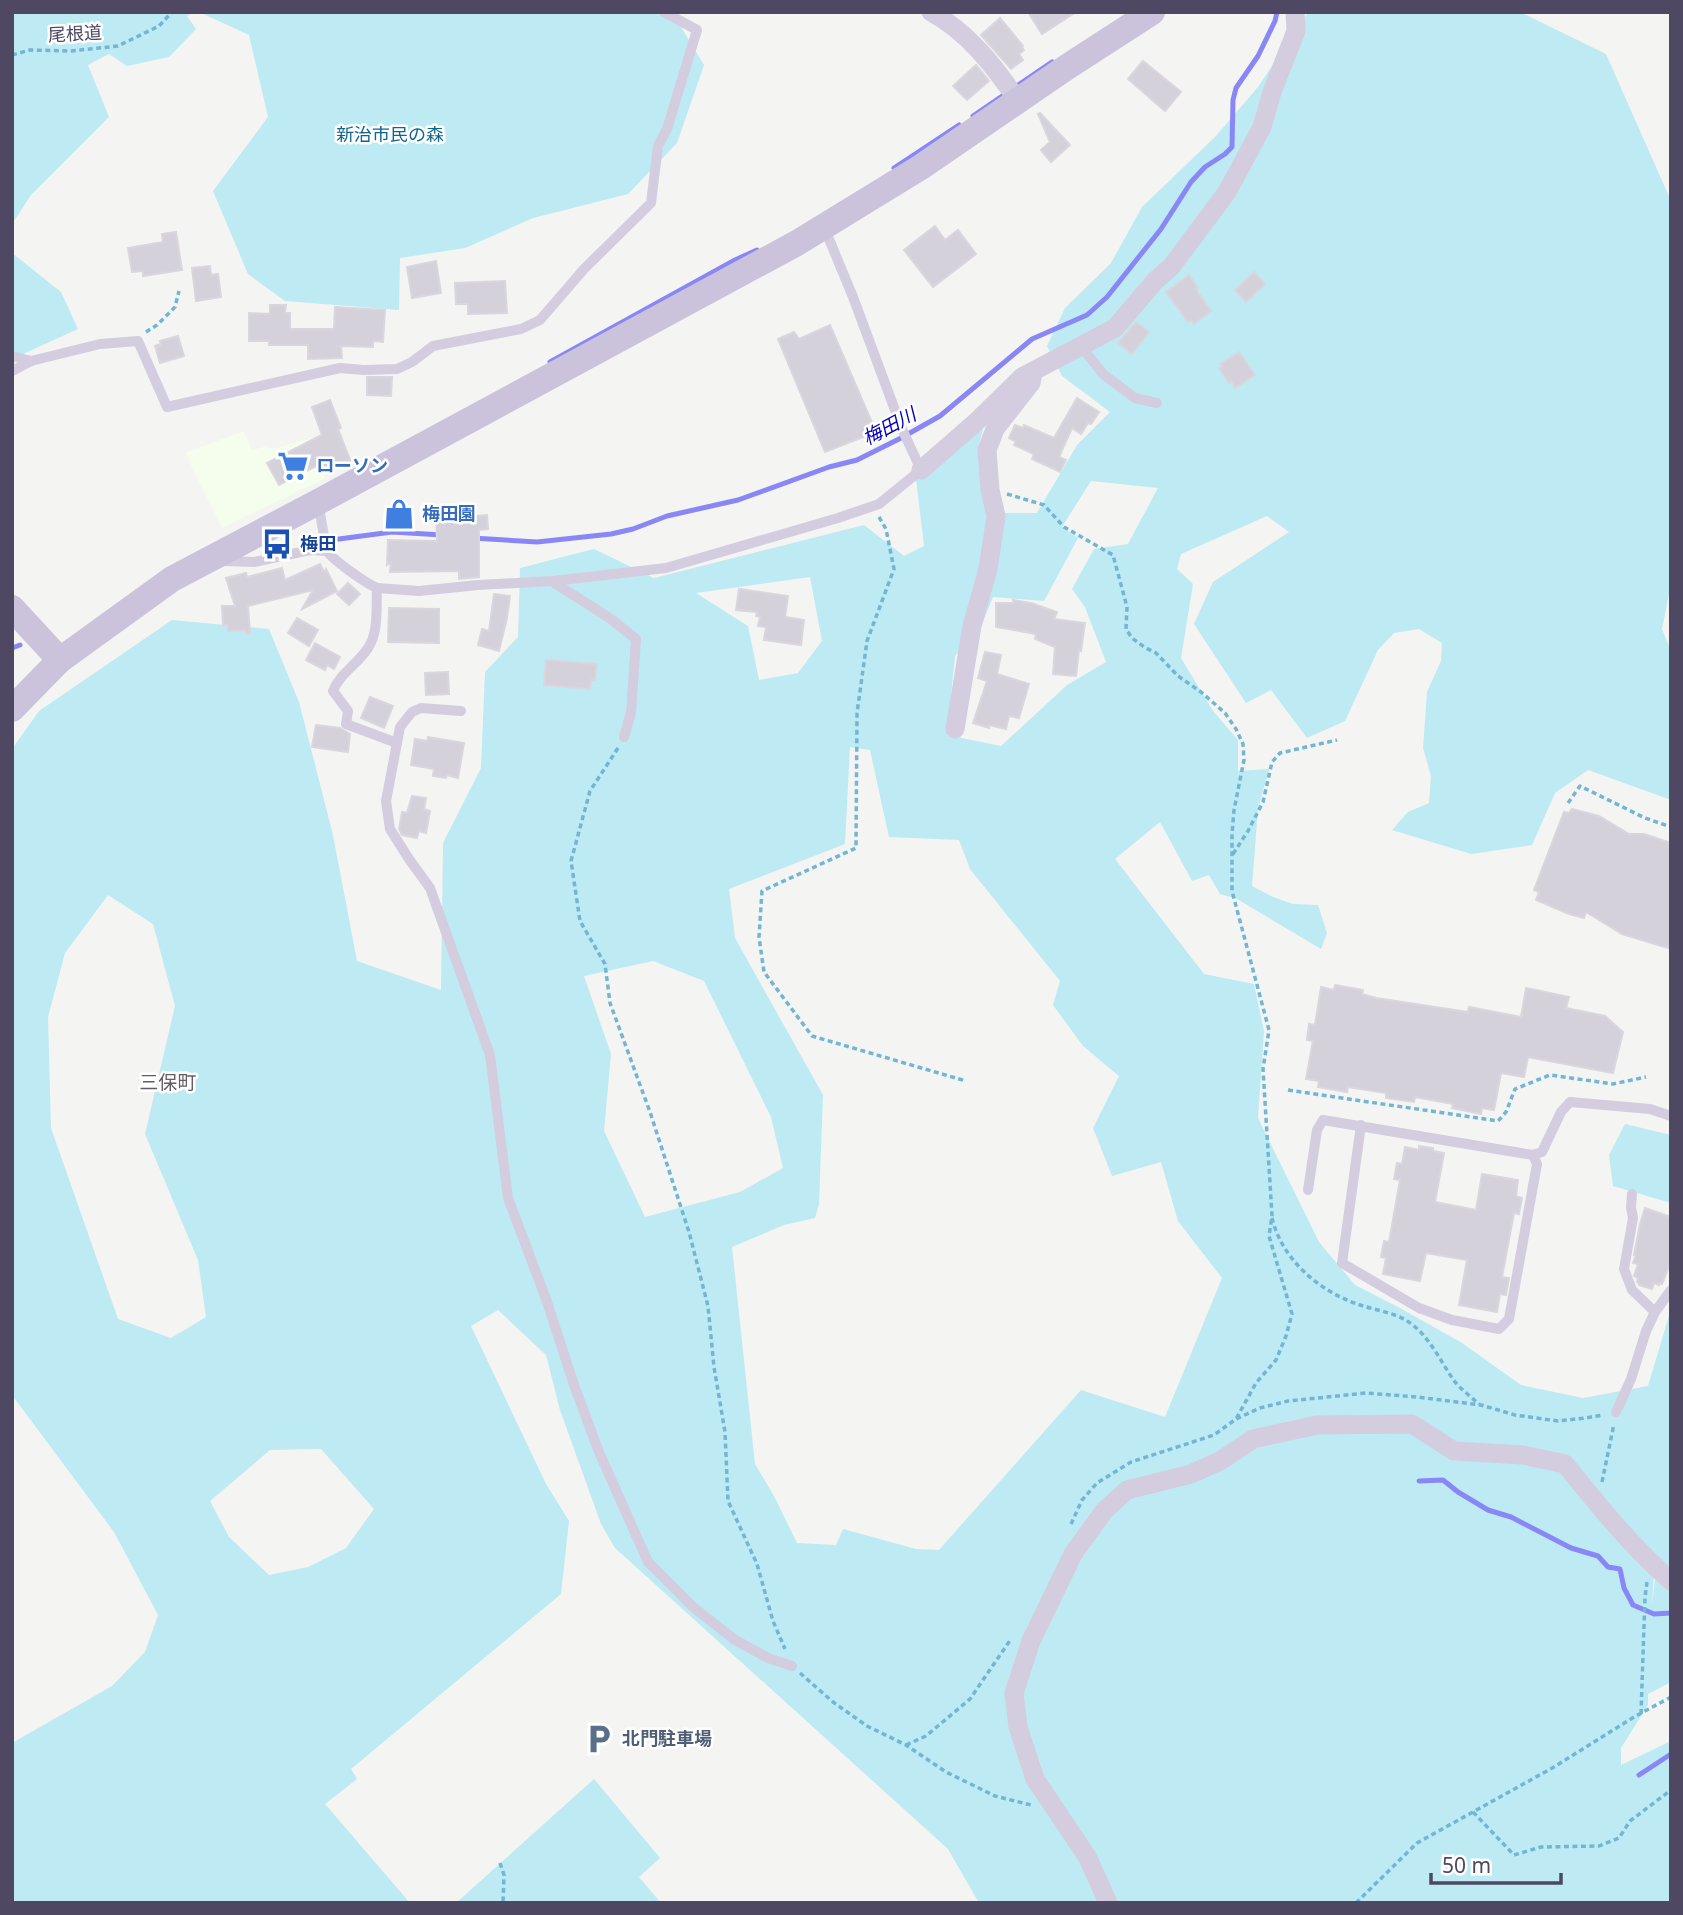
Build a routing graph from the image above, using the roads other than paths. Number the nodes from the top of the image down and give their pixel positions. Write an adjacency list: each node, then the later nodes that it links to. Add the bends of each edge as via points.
1 (664, 12): 9 (lane, via 697,30 659,146 651,203 540,320 521,329 433,346 397,369 340,368 167,407 138,341 100,344)
2 (931, 12): 5 (street, via 973,44)
3 (1152, 12): 5 (street)
4 (1295, 12): 7 (street, via 1296,31 1262,127 1227,192 1171,267 1115,328)
5 (1013, 93): 6 (street, via 921,167)
6 (823, 227): 13 (lane); 14 (street)
7 (1080, 345): 11 (street); 12 (lane, via 1103,374 1135,398)
8 (12, 356): 9 (lane)
9 (31, 361): 10 (lane)
10 (12, 371)
11 (1034, 371): 13 (street); 23 (street, via 1031,383 995,429 987,450 996,516)
12 (1157, 403)
13 (921, 470): 17 (lane, via 874,506 838,518 666,568)
14 (318, 502): 15 (lane); 16 (street)
15 (327, 550): 16 (lane, via 254,562); 18 (lane)
16 (206, 561): 20 (street, via 172,579)
17 (552, 582): 18 (lane, via 419,591); 24 (lane, via 636,639 631,713)
18 (377, 588): 25 (lane, via 375,634 369,649 336,682 333,691 348,711 346,724)
19 (12, 608): 20 (street)
20 (60, 660): 21 (street)
21 (12, 709)
22 (461, 711): 25 (lane, via 421,708 412,712 400,727)
23 (954, 729)
24 (624, 737)
25 (397, 743): 35 (lane, via 386,801 390,829 429,888 490,1055 508,1198 624,1512 648,1562 693,1607 735,1640)
26 (1671, 1116): 28 (lane, via 1650,1109 1570,1102 1542,1152)
27 (1361, 1125): 28 (lane); 28 (lane, via 1342,1263 1419,1308 1499,1329 1509,1319 1536,1164); 29 (lane, via 1323,1120 1317,1130)
28 (1533, 1155)
29 (1308, 1190)
30 (1632, 1194): 32 (lane, via 1633,1218 1624,1269 1632,1290)
31 (1671, 1290): 32 (lane)
32 (1654, 1312): 33 (lane)
33 (1616, 1412)
34 (1671, 1581): 36 (street, via 1597,1505 1565,1464 1523,1455 1454,1451 1412,1424 1317,1425 1253,1439 1191,1474 1127,1490 1104,1511 1073,1555 1031,1641 1014,1693 1018,1727 1035,1779 1088,1858)
35 (792, 1666)
36 (1108, 1903)

